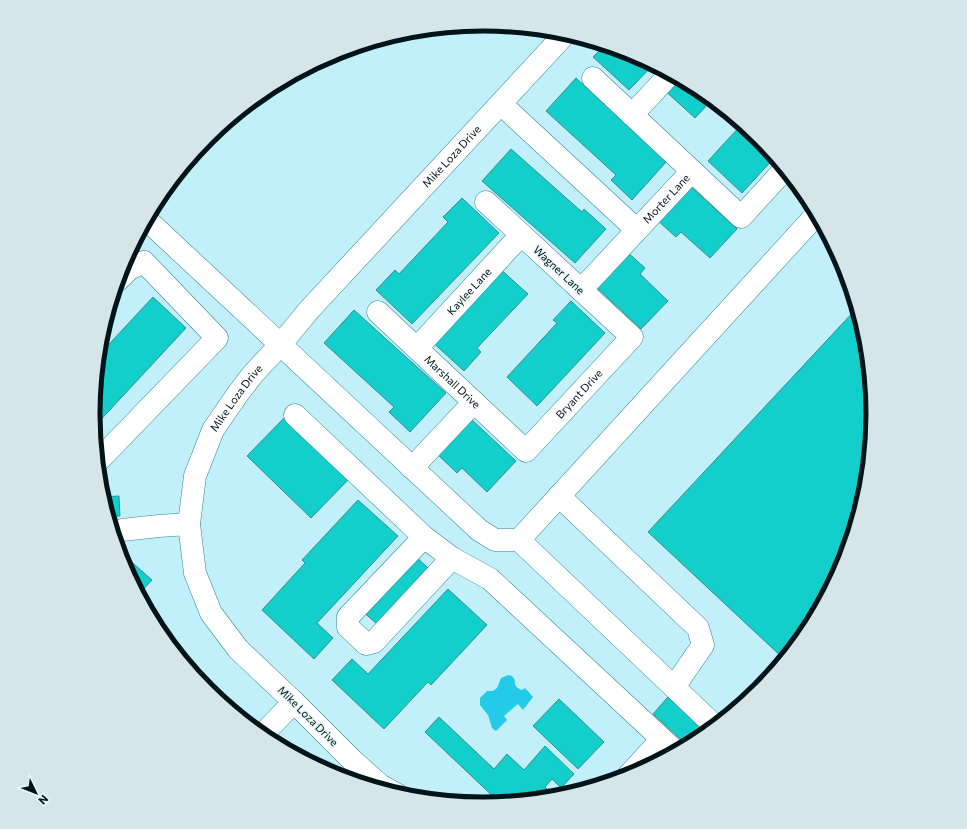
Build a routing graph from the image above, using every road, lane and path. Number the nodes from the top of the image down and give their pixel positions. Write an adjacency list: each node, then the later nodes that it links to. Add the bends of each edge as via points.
1 (561, 39): 4 (street, Mike Loza Drive)
2 (593, 78): 5 (street, Morter Lane)
3 (667, 78): 5 (street)
4 (501, 104): 11 (street); 17 (street, Mike Loza Drive, via 309,310)
5 (632, 115): 6 (street, Morter Lane)
6 (692, 171): 7 (street, via 741,217); 11 (street, Morter Lane)
7 (781, 173)
8 (486, 202): 12 (street, Wagner Lane)
9 (813, 218): 24 (street)
10 (151, 223): 17 (street)
11 (637, 230): 14 (street, Morter Lane)
12 (521, 235): 14 (street, Wagner Lane); 18 (street, Kaylee Lane)
13 (128, 269): 22 (street, via 144,262 217,338)
14 (581, 290): 16 (street, Wagner Lane)
15 (378, 312): 18 (street, Marshall Drive)
16 (632, 337): 21 (street, Bryant Drive)
17 (281, 344): 23 (street); 25 (street, Mike Loza Drive, via 253,374 213,430 195,476)
18 (417, 348): 19 (street, Marshall Drive)
19 (474, 402): 21 (street, Marshall Drive); 23 (street)
20 (295, 415): 27 (street)
21 (526, 451)
22 (102, 457)
23 (412, 468): 28 (street, via 479,530 496,540)
24 (559, 496): 28 (street); 30 (street, via 698,628 703,645)
25 (189, 524): 26 (street); 31 (street, Mike Loza Drive, via 195,573 212,613 238,649)
26 (118, 532)
27 (424, 537): 29 (street); 29 (street, via 348,617 348,627 366,644 374,642)
28 (519, 540): 30 (street)
29 (452, 558): 34 (street, via 490,579)
30 (674, 687): 32 (street)
31 (294, 702): 33 (street); 36 (street, Mike Loza Drive)
32 (712, 723)
33 (266, 730)
34 (669, 745): 35 (street)
35 (650, 759)
36 (379, 783)

